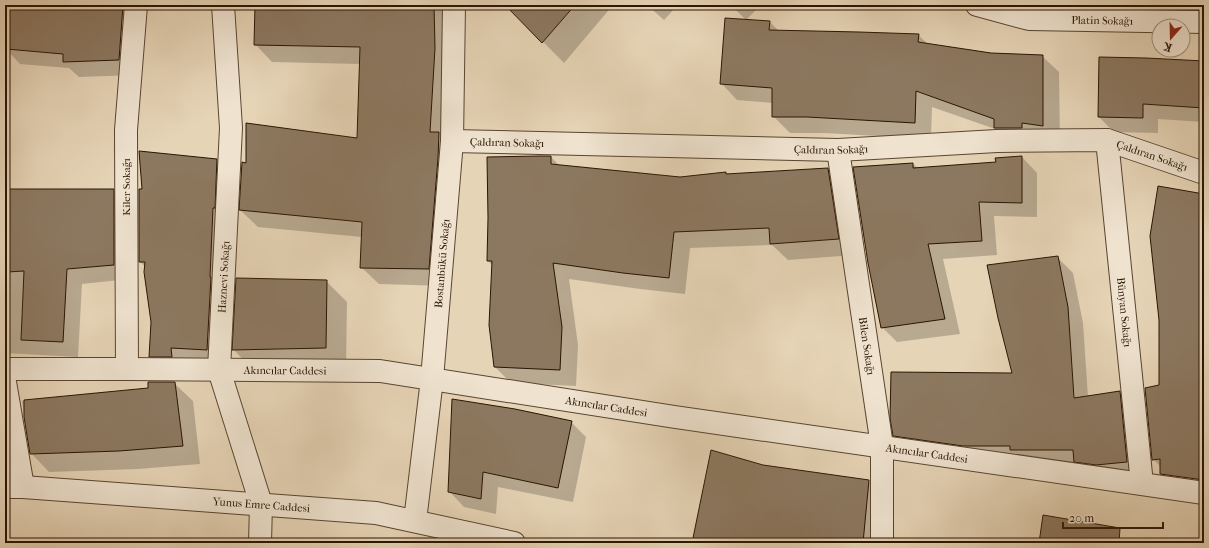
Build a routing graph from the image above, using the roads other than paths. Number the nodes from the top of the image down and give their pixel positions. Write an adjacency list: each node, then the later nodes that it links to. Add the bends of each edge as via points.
1 (136, 5): 11 (street, Kiler Sokağı, via 126,130)
2 (223, 5): 12 (street, Haznevi Sokağı, via 231,128)
3 (454, 5): 7 (street, Bostanbükü Sokağı)
4 (977, 5): 5 (street, Platin Sokağı, via 1030,19)
5 (1204, 22)
6 (1107, 140): 8 (street, Çaldıran Sokağı, via 997,141); 9 (street, Çaldıran Sokağı); 16 (street, Bünyan Sokağı)
7 (452, 141): 8 (street, Çaldıran Sokağı); 13 (street, Bostanbükü Sokağı)
8 (838, 150): 15 (street, Bilen Sokağı)
9 (1204, 173)
10 (5, 369): 11 (street, Akıncılar Caddesi)
11 (127, 369): 12 (street, Akıncılar Caddesi)
12 (219, 370): 13 (street, Akıncılar Caddesi, via 380,371); 19 (street, Haznevi Sokağı)
13 (432, 379): 15 (street, Akıncılar Caddesi); 20 (street, Bostanbükü Sokağı)
14 (5, 382): 17 (street)
15 (882, 446): 16 (street, Akıncılar Caddesi); 23 (street, Bilen Sokağı)
16 (1142, 484): 18 (street, Akıncılar Caddesi)
17 (14, 487): 19 (street, Yunus Emre Caddesi)
18 (1204, 493)
19 (261, 504): 20 (street, Yunus Emre Caddesi, via 376,513); 22 (street, Haznevi Sokağı)
20 (415, 521): 21 (street, Yunus Emre Caddesi)
21 (505, 542)
22 (260, 543)
23 (882, 543)

